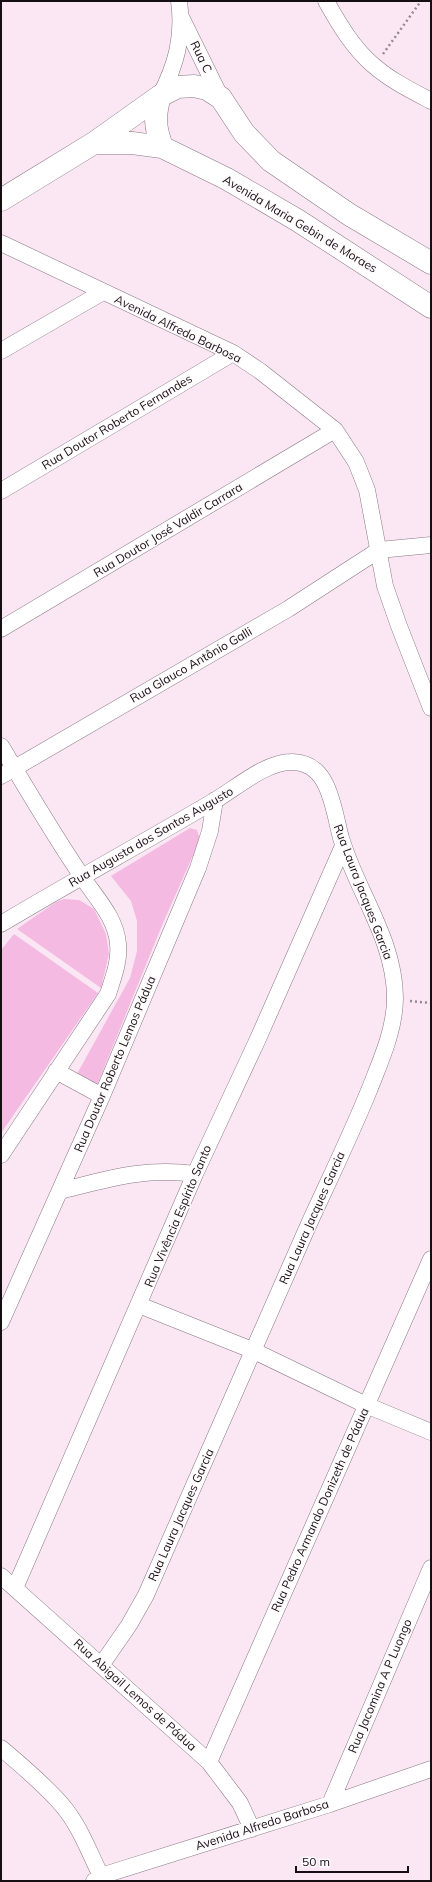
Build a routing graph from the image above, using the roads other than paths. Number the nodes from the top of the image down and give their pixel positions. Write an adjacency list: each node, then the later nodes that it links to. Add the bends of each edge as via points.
1 (326, 1): 5 (street, via 355,47 374,66)
2 (180, 9): 3 (street, Rua C, via 178,54); 4 (street, Rua C)
3 (160, 96): 4 (main road, via 178,87 194,86 207,89); 6 (main road); 7 (main road, via 155,121)
4 (221, 98): 10 (main road, via 244,133 271,161 350,215)
5 (431, 101)
6 (94, 143): 7 (main road, Avenida Maria Gebin de Moraes, via 132,142); 8 (main road)
7 (162, 147): 12 (main road, Avenida Maria Gebin de Moraes, via 227,179 297,220)
8 (1, 200)
9 (1, 243): 11 (street, Avenida Alfredo Barbosa)
10 (431, 263)
11 (103, 292): 13 (street); 14 (street, Avenida Alfredo Barbosa)
12 (431, 307)
13 (1, 351)
14 (232, 353): 15 (street, Avenida Alfredo Barbosa, via 260,371); 16 (street, Rua Doutor Roberto Fernandes)
15 (335, 430): 18 (street, Avenida Alfredo Barbosa, via 356,462 367,490); 19 (street, Rua Doutor José Valdir Carrara)
16 (1, 491)
17 (431, 545): 18 (street)
18 (378, 550): 20 (street, via 387,593); 23 (street, Rua Glauco Antônio Galli, via 288,609)
19 (1, 629)
20 (431, 708)
21 (1, 746): 23 (street)
22 (304, 763): 24 (street, Rua Augusta dos Santos Augusto, via 279,763); 25 (street, Rua Laura Jacques Garcia, via 321,774 326,784)
23 (8, 772): 26 (street)
24 (215, 800): 26 (street, Rua Augusta dos Santos Augusto); 29 (street, Rua Doutor Roberto Lemos Pádua, via 210,831 198,868)
25 (344, 846): 31 (street, Rua Vivência Espírito Santo); 36 (street, Rua Laura Jacques Garcia, via 387,951 395,1000 392,1023 381,1061 358,1116)
26 (86, 882): 27 (street, Rua Augusta dos Santos Augusto); 28 (street, via 112,922 118,944 117,966 108,994)
27 (1, 924)
28 (56, 1071): 29 (street); 30 (street)
29 (102, 1096): 32 (street, Rua Doutor Roberto Lemos Pádua)
30 (1, 1155)
31 (195, 1174): 32 (street, via 175,1171 133,1173); 34 (street, Rua Vivência Espírito Santo)
32 (60, 1191): 35 (street, Rua Doutor Roberto Lemos Pádua)
33 (431, 1259): 37 (street, Rua Pedro Armando Donizeth de Pádua)
34 (139, 1305): 36 (street); 41 (street, Rua Vivência Espírito Santo)
35 (1, 1322)
36 (252, 1350): 37 (street); 42 (street, Rua Laura Jacques Garcia, via 146,1594 129,1625)
37 (366, 1405): 38 (street); 44 (street, Rua Pedro Armando Donizeth de Pádua)
38 (431, 1432)
39 (431, 1568): 46 (street, Rua Jacomina A P Luongo)
40 (1, 1576): 41 (street, Rua Abigail Lemos de Pádua)
41 (15, 1588): 42 (street, Rua Abigail Lemos de Pádua)
42 (102, 1664): 44 (street, Rua Abigail Lemos de Pádua)
43 (1, 1748): 48 (street, via 41,1782 63,1806 79,1830)
44 (209, 1762): 47 (street, Rua Abigail Lemos de Pádua, via 240,1803)
45 (431, 1769): 46 (street, Avenida Alfredo Barbosa)
46 (330, 1804): 47 (street, Avenida Alfredo Barbosa)
47 (252, 1829): 48 (street, Avenida Alfredo Barbosa)
48 (97, 1879)

